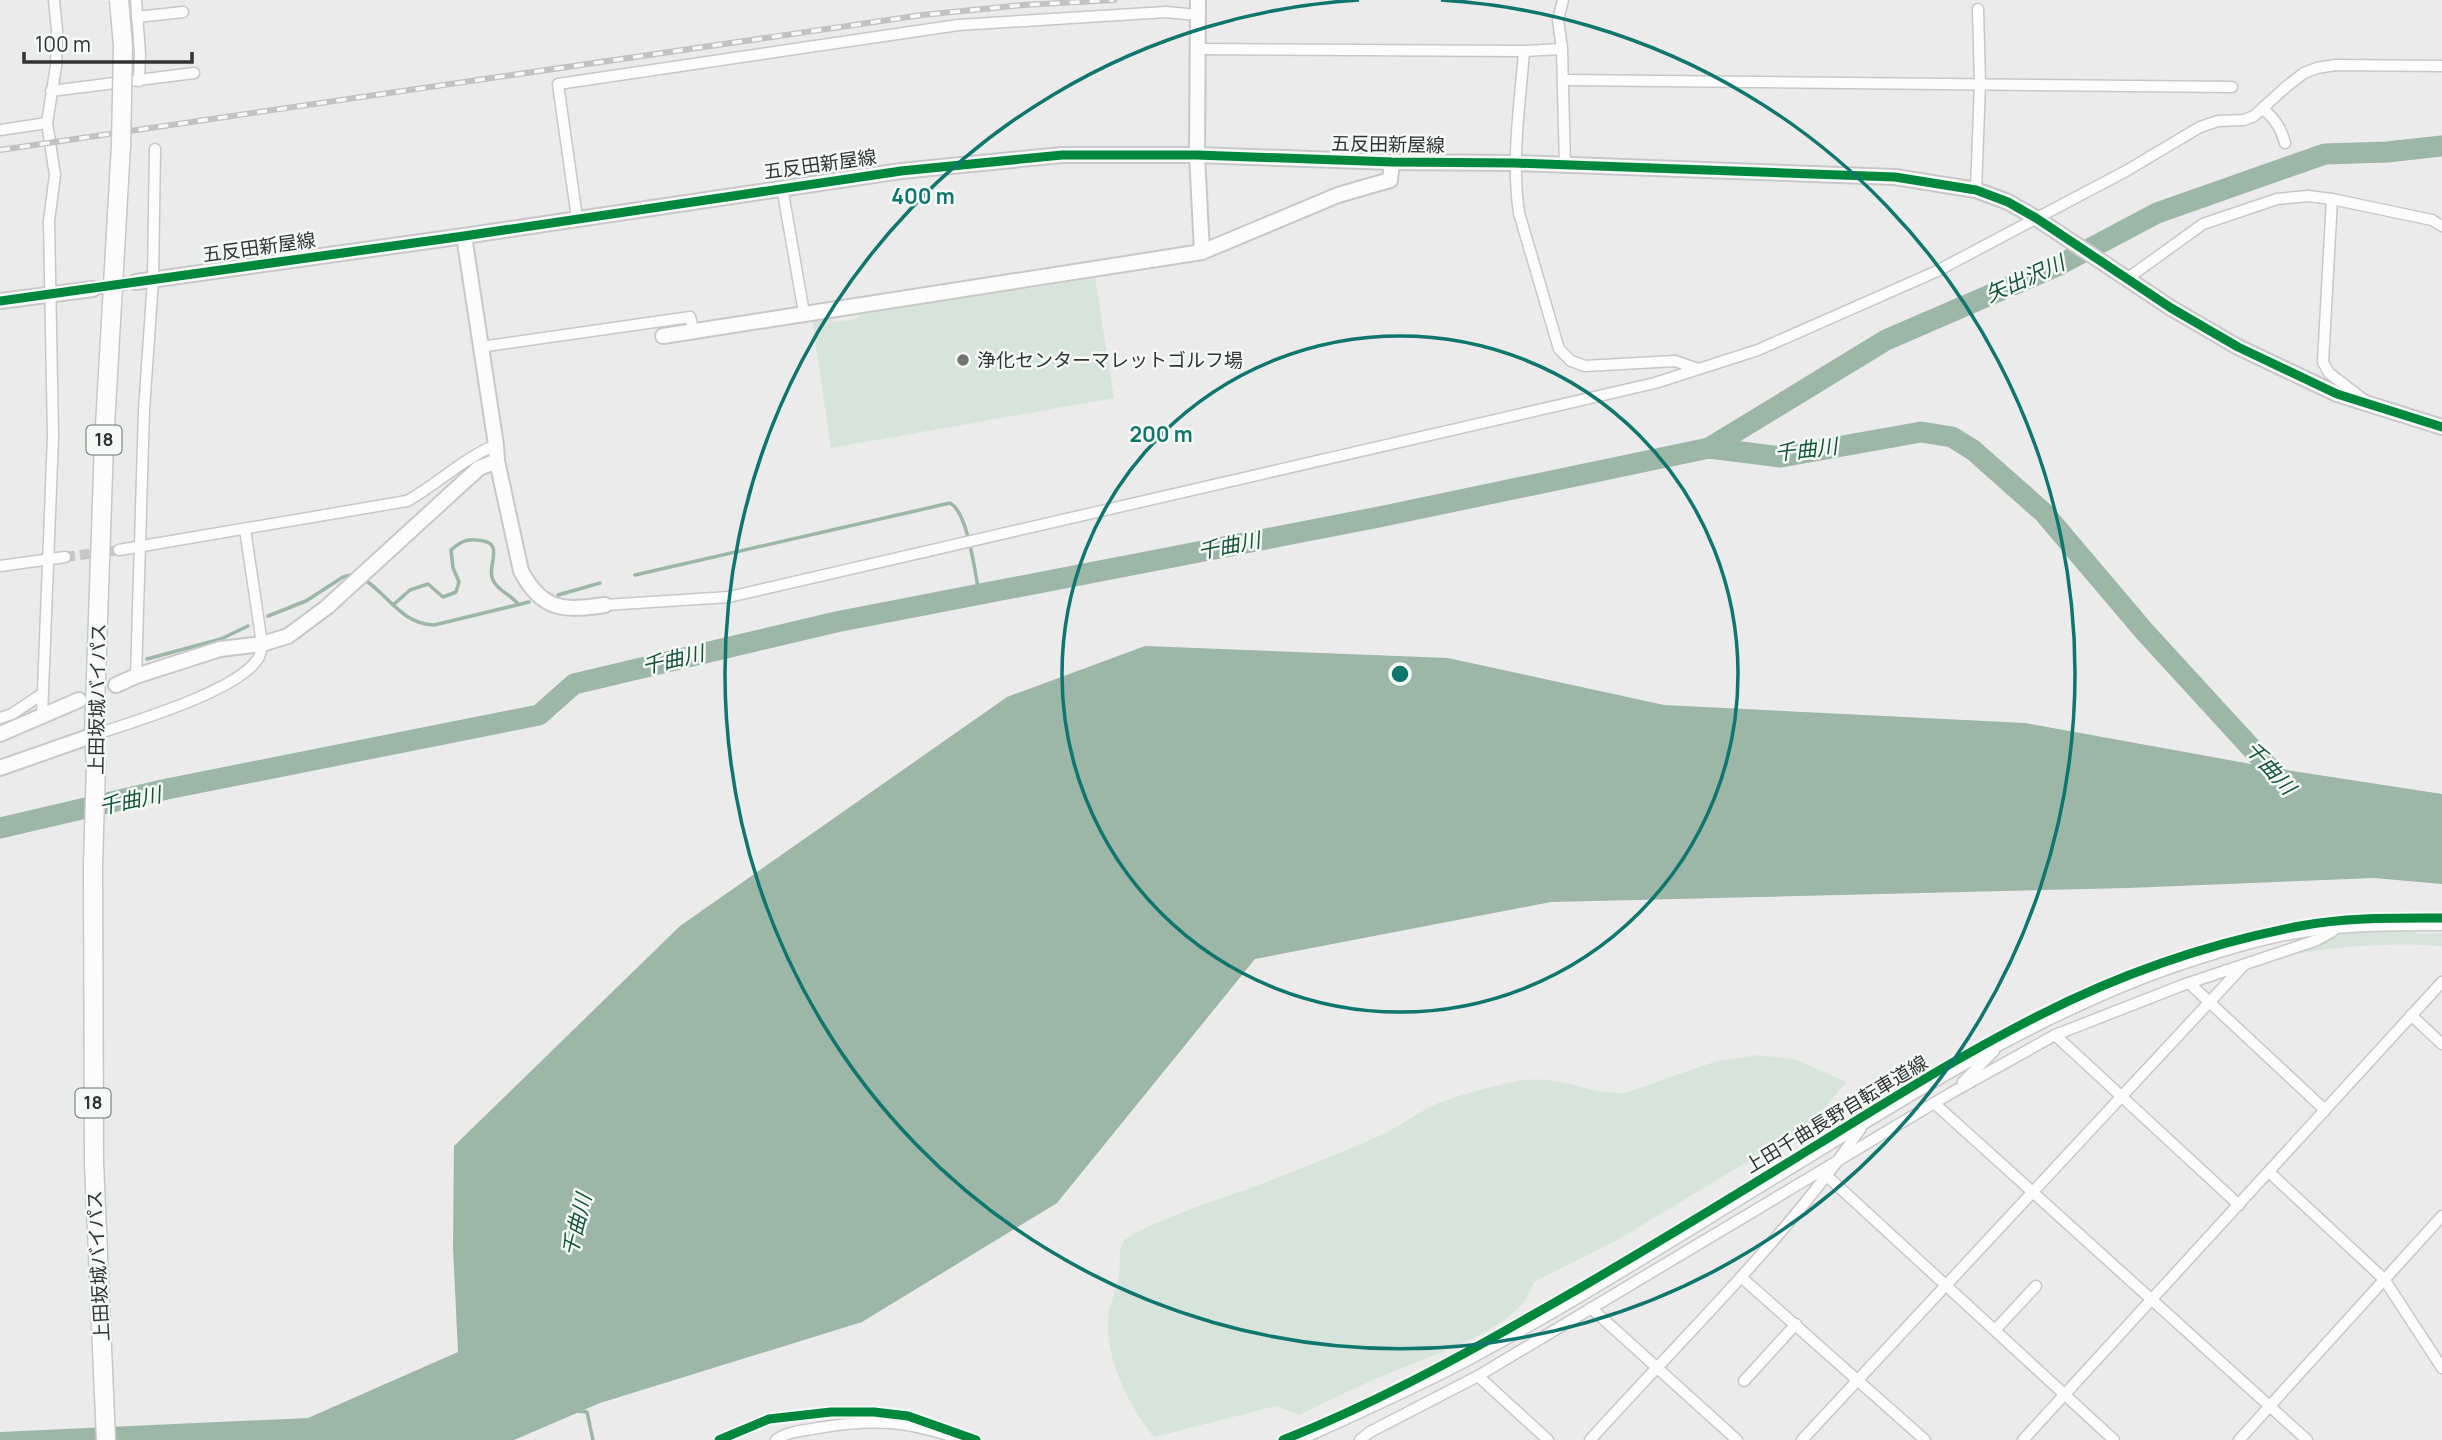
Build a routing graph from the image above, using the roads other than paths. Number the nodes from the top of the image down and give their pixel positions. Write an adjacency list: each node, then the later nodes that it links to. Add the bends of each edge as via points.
1 (54, 0): 18 (street, via 56,66)
2 (119, 0): 66 (highway, 上田坂城バイパス / 18, bridge, via 121,145)
3 (136, 0): 8 (street)
4 (1563, 0): 10 (street, via 1558,20)
5 (1197, 7): 9 (street); 31 (street, via 958,25 558,84)
6 (1978, 9): 16 (street)
7 (183, 12): 8 (street)
8 (137, 17): 15 (street)
9 (1196, 49): 11 (street); 24 (street)
10 (1562, 49): 11 (street); 14 (street)
11 (1524, 51): 26 (street)
12 (2442, 66): 19 (street, via 2317,68 2287,86)
13 (194, 74): 15 (street)
14 (1563, 80): 16 (street); 27 (street)
15 (139, 81): 18 (street)
16 (1980, 84): 17 (street); 29 (street)
17 (2231, 87)
18 (51, 92): 20 (street)
19 (2263, 109): 22 (street, via 2275,119); 32 (street, via 2244,120 2200,127)
20 (47, 123): 21 (street); 40 (street, via 55,175 50,214)
21 (0, 130)
22 (2286, 143)
23 (155, 149): 37 (street)
24 (1197, 155): 25 (street, 五反田新屋線); 28 (street, 五反田新屋線, via 1016,158); 35 (street)
25 (1392, 162): 26 (street, 五反田新屋線); 35 (street, via 1390,180 1338,195)
26 (1515, 163): 27 (street, 五反田新屋線); 46 (street, via 1519,213 1564,356 1585,366 1675,361)
27 (1565, 166): 29 (street, 五反田新屋線, via 1895,177)
28 (782, 187): 31 (street, 五反田新屋線); 42 (street)
29 (1976, 190): 32 (street, 五反田新屋線)
30 (2332, 199): 33 (street); 36 (street, via 2277,199 2203,224); 47 (street, via 2323,362 2329,373)
31 (577, 218): 34 (street, 五反田新屋線)
32 (2040, 220): 36 (street, 五反田新屋線); 46 (street, via 1815,326)
33 (2442, 226)
34 (464, 236): 37 (street, 五反田新屋線); 45 (street)
35 (1202, 252): 42 (street)
36 (2125, 276): 47 (street, 五反田新屋線, via 2238,347)
37 (153, 280): 38 (street, 五反田新屋線); 52 (street)
38 (136, 282)
39 (93, 289): 40 (street)
40 (51, 294): 41 (street); 55 (street)
41 (0, 301)
42 (804, 313): 43 (street)
43 (694, 332): 44 (street); 45 (street, via 691,317)
44 (663, 336)
45 (480, 347): 49 (street)
46 (1699, 369): 57 (street, via 1655,383 729,597)
47 (2371, 405): 48 (street, 五反田新屋線)
48 (2442, 427)
49 (496, 445): 50 (street); 51 (street, via 407,501)
50 (497, 461): 57 (street, via 528,585 545,602 560,608); 58 (street, via 479,468 327,607 288,636)
51 (245, 529): 52 (street); 58 (street)
52 (139, 546): 53 (street); 59 (street)
53 (119, 550)
54 (65, 557): 55 (street)
55 (49, 558): 56 (street); 61 (street)
56 (0, 566)
57 (605, 605)
58 (262, 644): 59 (street, via 220,649); 66 (street, via 257,660 222,686)
59 (136, 676): 60 (street)
60 (116, 685)
61 (42, 694): 63 (street); 64 (street)
62 (79, 700): 63 (street)
63 (41, 716): 65 (street)
64 (0, 718)
65 (0, 734)
66 (94, 735): 67 (street); 104 (highway, 上田坂城バイパス / 18, via 94,1162)
67 (0, 768)
68 (2442, 925): 69 (street)
69 (2336, 929): 70 (street); 77 (street, via 2270,938 2196,959 2083,1002)
70 (2244, 966): 72 (street); 73 (street)
71 (2442, 982): 74 (street)
72 (2189, 983): 73 (street); 75 (street)
73 (2210, 1002): 79 (street); 81 (street)
74 (2412, 1015): 76 (street); 81 (street)
75 (2055, 1035): 78 (street); 79 (street)
76 (2442, 1044)
77 (1999, 1045): 78 (street); 82 (street)
78 (1951, 1093): 80 (street)
79 (2121, 1096): 86 (street); 87 (street)
80 (1934, 1103): 83 (street); 86 (street)
81 (2325, 1110): 84 (street)
82 (1863, 1125): 83 (street); 107 (street, via 1467,1360)
83 (1838, 1160): 85 (street); 94 (street)
84 (2269, 1172): 87 (street); 90 (street)
85 (1827, 1176): 89 (street); 91 (street)
86 (2033, 1192): 91 (street); 93 (street)
87 (2239, 1205): 93 (street)
88 (2442, 1216): 90 (street)
89 (1741, 1277): 95 (street); 97 (street)
90 (2384, 1279): 98 (street); 103 (street)
91 (1946, 1285): 96 (street); 101 (street)
92 (2036, 1286): 96 (street)
93 (2152, 1300): 102 (street); 103 (street)
94 (1591, 1308): 97 (street); 99 (street)
95 (1796, 1324): 100 (street); 101 (street)
96 (1995, 1330): 102 (street)
97 (1657, 1366): 110 (street); 111 (street)
98 (2442, 1368)
99 (1478, 1376): 108 (street); 109 (street)
100 (1744, 1381)
101 (1857, 1382): 112 (street); 113 (street)
102 (2065, 1394): 114 (street); 115 (street)
103 (2269, 1406): 116 (street); 117 (street)
104 (106, 1440)
105 (776, 1440): 106 (street, via 789,1433 874,1420)
106 (963, 1440)
107 (1299, 1440)
108 (1360, 1440)
109 (1548, 1440)
110 (1590, 1440)
111 (1738, 1440)
112 (1802, 1440)
113 (1925, 1440)
114 (2023, 1440)
115 (2114, 1440)
116 (2239, 1440)
117 (2307, 1440)

